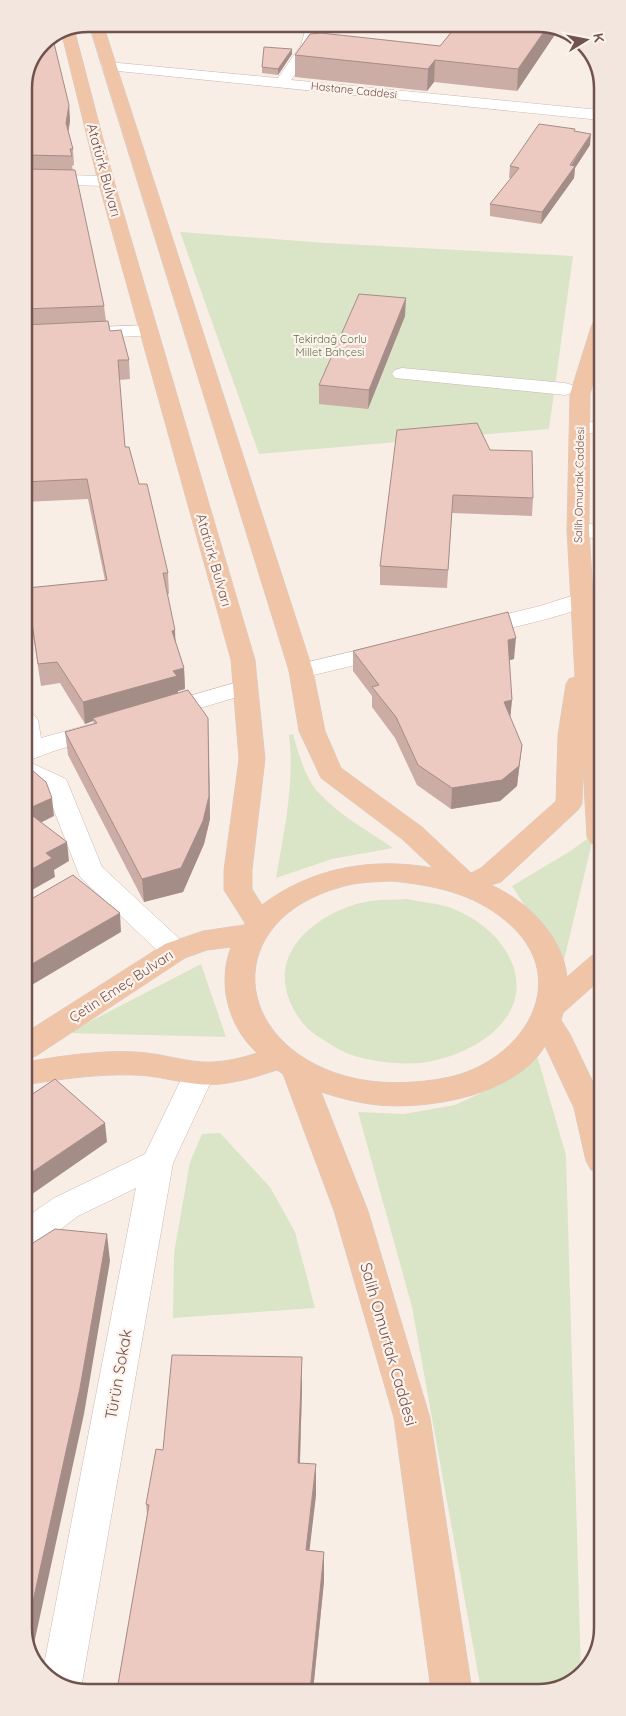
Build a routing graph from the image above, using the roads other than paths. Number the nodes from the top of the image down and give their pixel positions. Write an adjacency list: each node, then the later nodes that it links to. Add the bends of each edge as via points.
1 (98, 32): 4 (main road)
2 (312, 32): 5 (street, via 308,46)
3 (69, 36): 8 (main road, Atatürk Bulvarı)
4 (108, 66): 5 (street, Hastane Caddesi); 21 (main road)
5 (282, 83): 6 (street, Hastane Caddesi)
6 (594, 113)
7 (33, 179): 8 (street)
8 (106, 181): 9 (main road, Atatürk Bulvarı)
9 (149, 332): 10 (street); 22 (main road, Atatürk Bulvarı, via 243,660)
10 (33, 336)
11 (594, 347): 14 (main road, Salih Omurtak Caddesi, via 580,394)
12 (402, 374): 13 (street)
13 (565, 389)
14 (590, 427): 15 (main road, Salih Omurtak Caddesi)
15 (578, 530): 16 (street); 17 (main road, Salih Omurtak Caddesi)
16 (594, 531)
17 (581, 600): 18 (street); 20 (main road, Salih Omurtak Caddesi)
18 (452, 634)
19 (413, 644): 21 (street)
20 (592, 645): 23 (main road, Salih Omurtak Caddesi); 28 (main road, Salih Omurtak Caddesi, via 571,735 569,804 491,875)
21 (301, 671): 28 (main road, via 312,731 330,772 412,833)
22 (245, 687): 24 (street, via 131,720); 29 (main road, Atatürk Bulvarı, via 252,759 238,890)
23 (594, 737)
24 (33, 754)
25 (33, 757): 26 (street, via 57,785)
26 (90, 871): 27 (street); 30 (street)
27 (65, 885)
28 (467, 885): 29 (main road, via 430,875 391,872 353,875 316,885 285,901); 32 (main road, via 518,915 537,935 549,958 554,982)
29 (256, 928): 30 (main road, Çetin Emeç Bulvarı); 34 (main road, via 241,958 238,983 244,1009 258,1034)
30 (175, 951): 33 (main road, Çetin Emeç Bulvarı)
31 (594, 970): 32 (main road)
32 (549, 1015): 34 (main road, via 526,1050 498,1071 461,1087 419,1094 375,1093 341,1086); 37 (main road, via 590,1108)
33 (32, 1043)
34 (288, 1062): 36 (main road, via 223,1073); 41 (main road, Salih Omurtak Caddesi, via 351,1212 412,1418)
35 (32, 1073): 36 (main road, via 88,1066 146,1064)
36 (199, 1073): 38 (street, Türün Sokak)
37 (594, 1126)
38 (157, 1162): 39 (street, via 66,1207); 40 (street, Türün Sokak)
39 (32, 1232)
40 (62, 1677)
41 (451, 1684)

